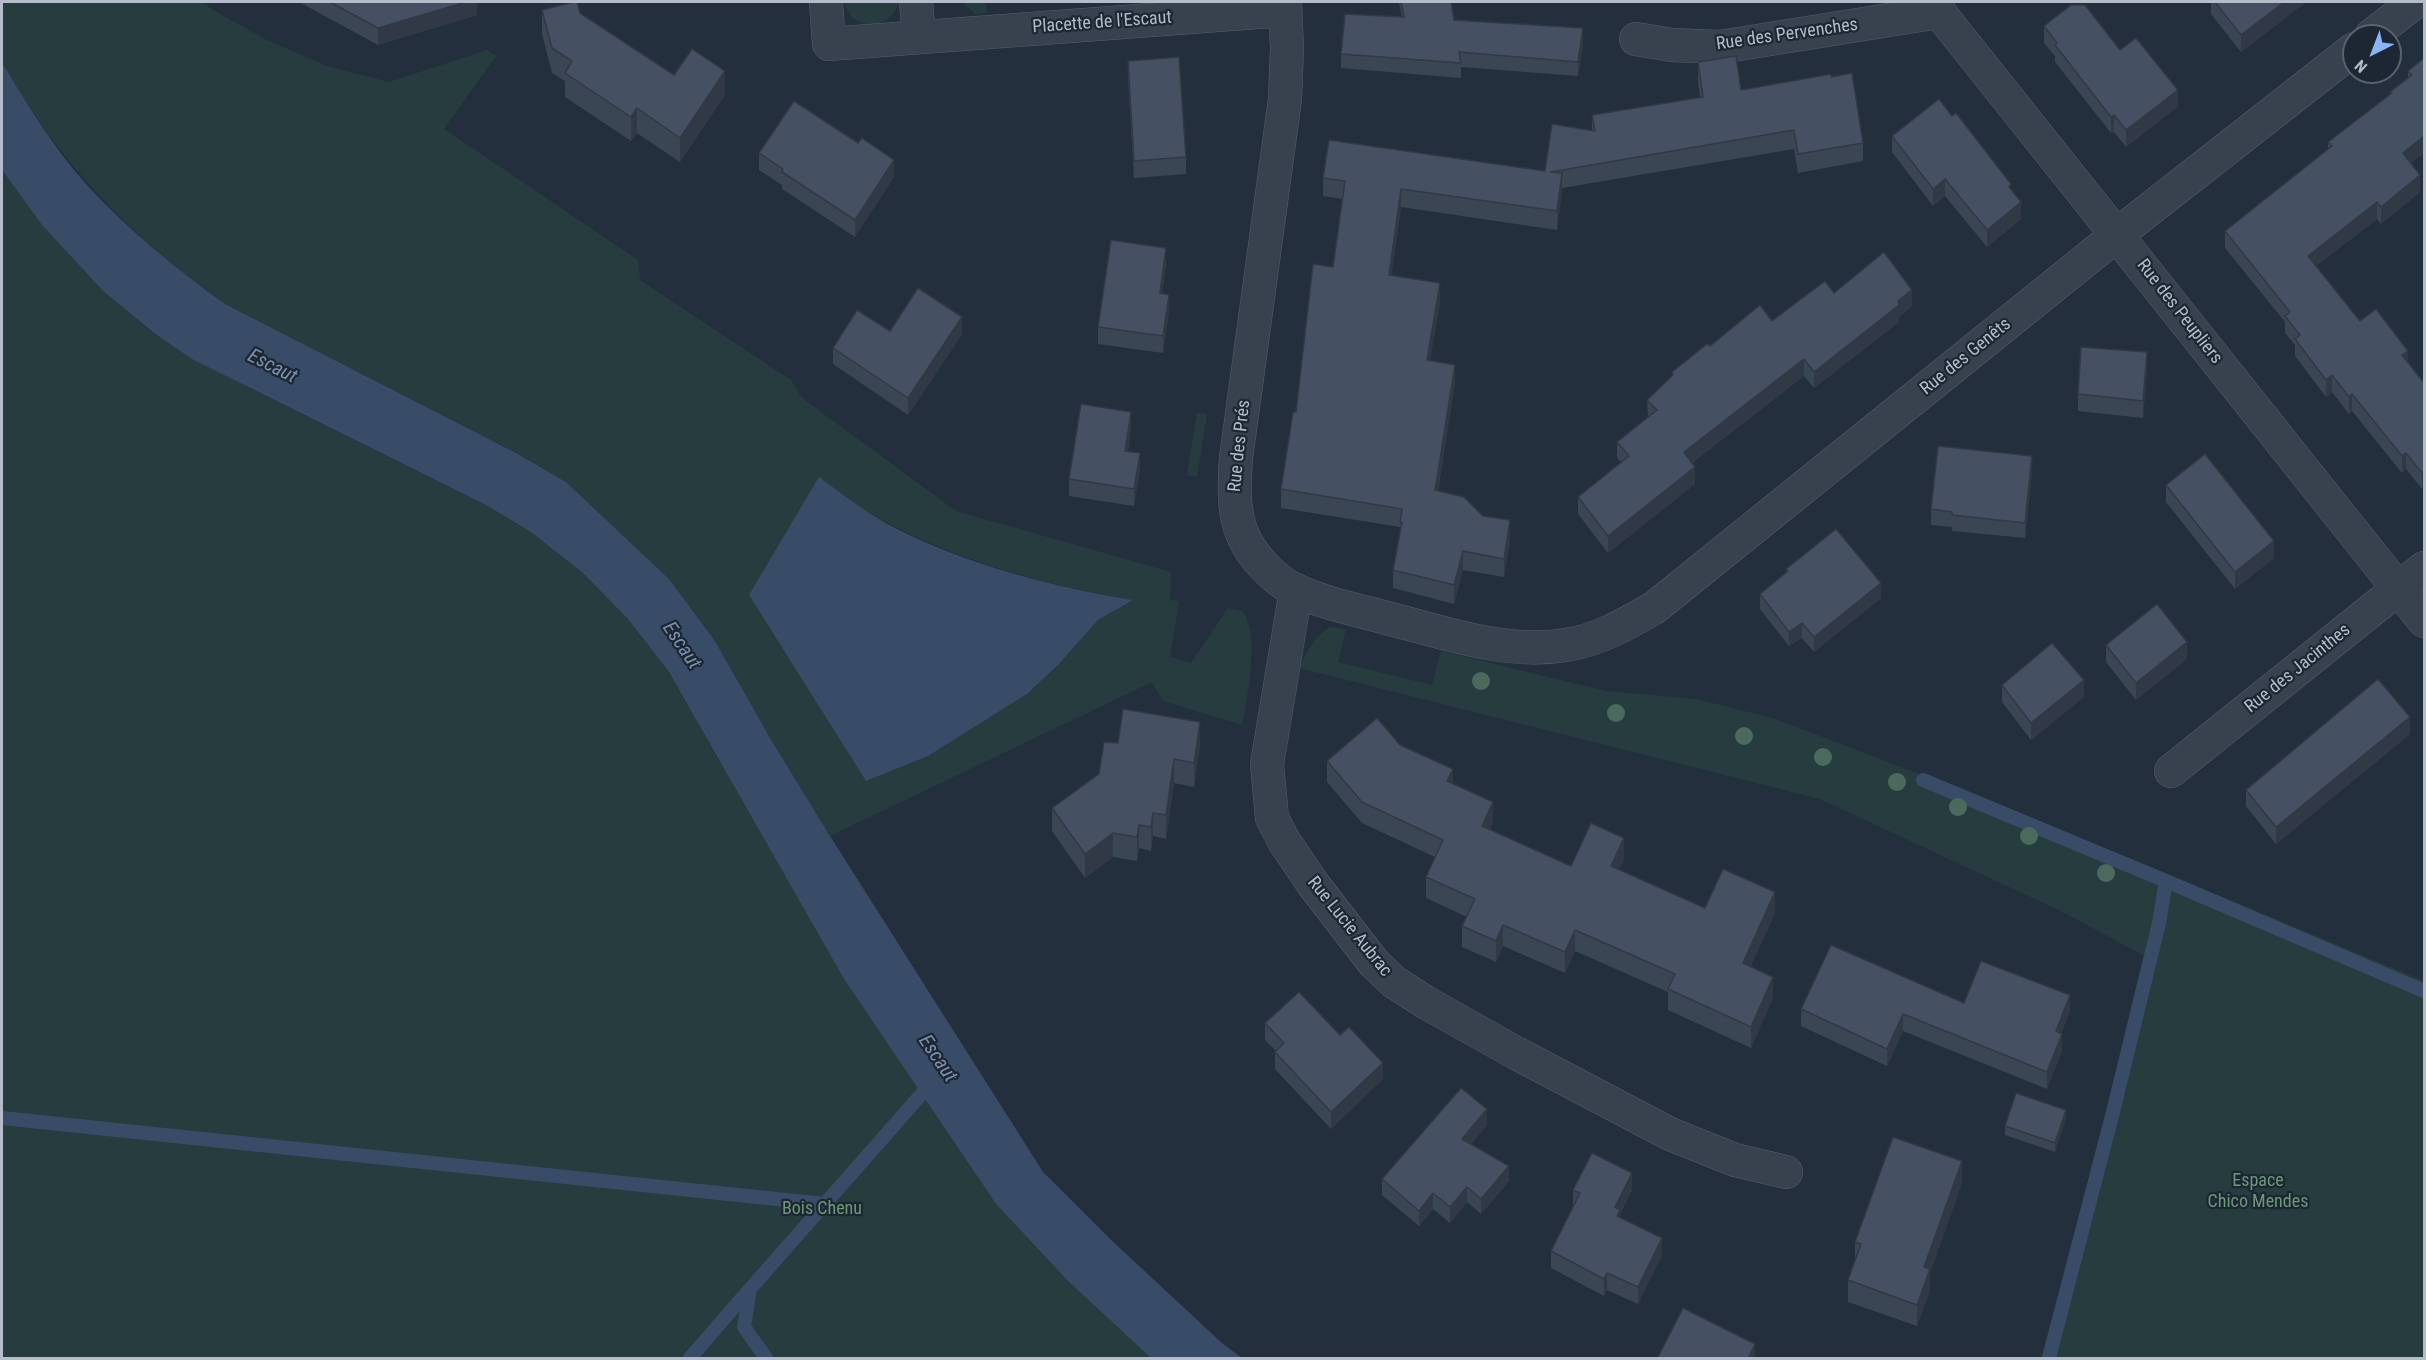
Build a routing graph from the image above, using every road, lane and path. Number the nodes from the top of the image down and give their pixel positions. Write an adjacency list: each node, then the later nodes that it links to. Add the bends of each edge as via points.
1 (826, 2): 7 (street, Placette de l'Escaut, via 829,44)
2 (916, 2): 7 (street)
3 (2415, 2): 6 (street)
4 (1285, 6): 7 (street, Placette de l'Escaut); 13 (street, Rue des Prés, via 1286,99 1236,458 1234,507 1249,547 1275,576)
5 (1938, 7): 8 (street, Rue des Pervenches, via 1720,46); 10 (street, Rue des Peupliers)
6 (2387, 24)
7 (919, 36)
8 (1636, 39)
9 (2342, 59): 10 (street, Rue des Genêts)
10 (2118, 234): 12 (street, Rue des Peupliers); 15 (street, Rue des Genêts, via 1654,608 1617,630)
11 (2424, 568): 12 (street, Rue des Jacinthes)
12 (2398, 589): 14 (street, Rue des Peupliers); 16 (street, Rue des Jacinthes)
13 (1296, 590): 15 (street, Rue des Prés, via 1353,609 1505,646); 17 (street, Rue Lucie Aubrac, via 1267,764 1272,818 1313,884 1374,963 1425,1002 1670,1134 1736,1160)
14 (2424, 621)
15 (1567, 645)
16 (2171, 771)
17 (1786, 1172)

